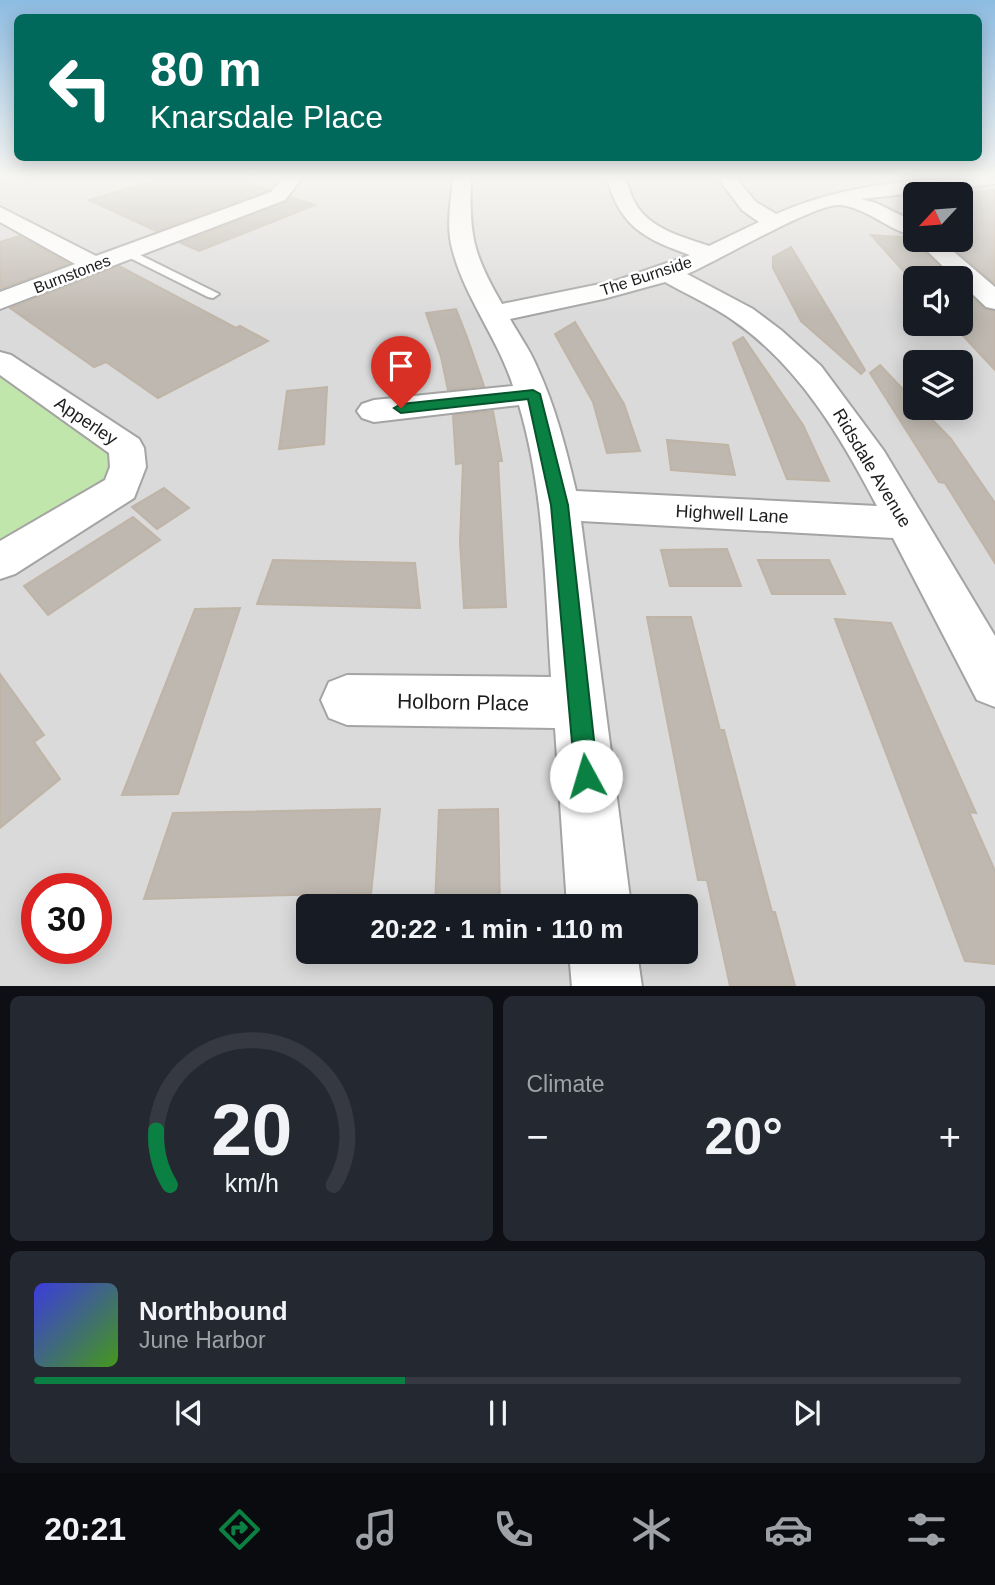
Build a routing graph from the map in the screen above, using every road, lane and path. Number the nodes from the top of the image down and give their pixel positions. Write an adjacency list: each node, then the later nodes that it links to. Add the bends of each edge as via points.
1 (20, 224): 9 (street)
2 (204, 224): 7 (street, Burnstones)
3 (459, 224): 14 (street, via 463,248)
4 (644, 224): 8 (street)
5 (770, 224): 8 (street, The Burnside)
6 (940, 252): 13 (street)
7 (128, 253): 9 (street, Burnstones); 11 (lane)
8 (711, 255): 10 (street, The Burnside)
9 (94, 265): 12 (street, Burnstones)
10 (667, 273): 14 (street, The Burnside); 19 (street, Ridsdale Avenue, via 743,315 810,373 871,460)
11 (213, 294)
12 (0, 301)
13 (995, 301)
14 (495, 314): 16 (street)
15 (0, 361): 20 (street, Apperley, via 125,448 128,467 121,488)
16 (533, 394): 17 (street); 18 (street)
17 (374, 411)
18 (559, 505): 19 (street, Highwell Lane); 23 (street)
19 (904, 523): 21 (street, Ridsdale Avenue)
20 (0, 562)
21 (995, 683)
22 (347, 700): 23 (street, Holborn Place)
23 (579, 703): 24 (street)
24 (598, 894)
25 (604, 964): 26 (street)
26 (607, 986)

